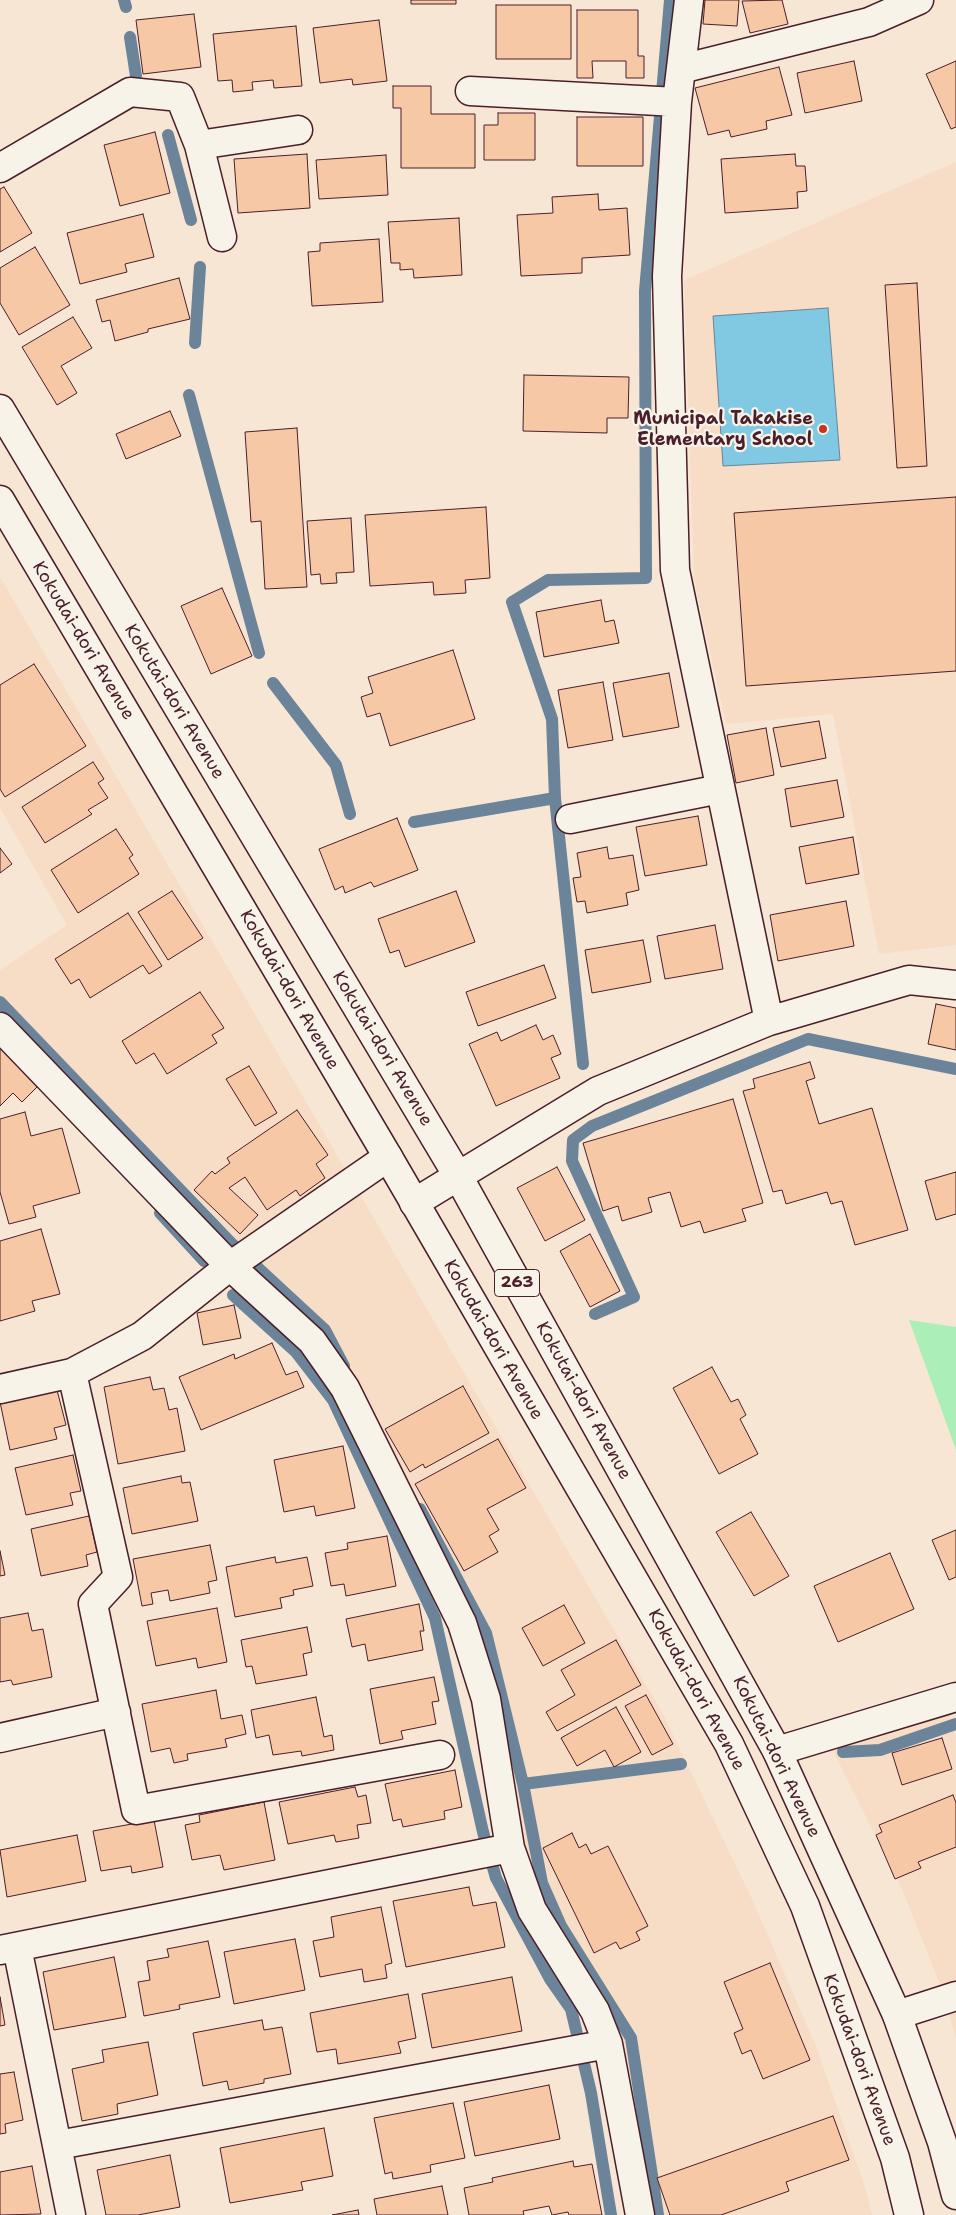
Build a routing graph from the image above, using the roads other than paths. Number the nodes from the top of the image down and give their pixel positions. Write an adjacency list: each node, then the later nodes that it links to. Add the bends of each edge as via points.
1 (689, 0): 3 (main road)
2 (919, 0): 3 (main road, via 869,22)
3 (681, 70): 5 (main road)
4 (470, 91): 5 (main road)
5 (677, 102): 13 (main road, via 667,276 675,570)
6 (298, 130): 7 (main road)
7 (199, 145): 8 (main road, via 180,97 130,92); 9 (main road)
8 (0, 168)
9 (222, 237)
10 (0, 410): 19 (main road, Kokutai-dori Avenue / 263)
11 (0, 500): 12 (main road, Kokudai-dori Avenue / 263)
12 (7, 530): 18 (main road, Kokudai-dori Avenue / 263)
13 (720, 789): 14 (main road); 16 (main road)
14 (570, 819)
15 (956, 985): 16 (main road, via 909,980)
16 (769, 1021): 19 (main road, via 598,1091)
17 (0, 1027): 21 (main road)
18 (388, 1157): 20 (main road, Kokudai-dori Avenue / 263); 21 (main road)
19 (458, 1176): 20 (main road); 27 (main road, Kokutai-dori Avenue / 263)
20 (414, 1203): 38 (main road, Kokudai-dori Avenue / 263, via 729,1744 805,1906 894,2158)
21 (230, 1266): 22 (main road, via 142,1336); 29 (main road, via 312,1341 345,1388 462,1623 486,1699)
22 (72, 1373): 23 (main road); 25 (main road, via 118,1577 94,1604)
23 (0, 1389)
24 (956, 1698): 27 (main road)
25 (116, 1712): 26 (main road); 28 (main road, via 136,1810)
26 (0, 1738)
27 (777, 1751): 32 (main road, Kokutai-dori Avenue / 263)
28 (440, 1755)
29 (496, 1851): 30 (main road); 33 (main road, via 595,2011)
30 (9, 1948): 34 (main road)
31 (956, 1996): 32 (main road)
32 (897, 2015): 35 (main road, Kokutai-dori Avenue / 263)
33 (589, 2047): 34 (main road); 37 (main road)
34 (58, 2145): 36 (main road)
35 (956, 2191)
36 (71, 2215)
37 (640, 2215)
38 (909, 2215)

